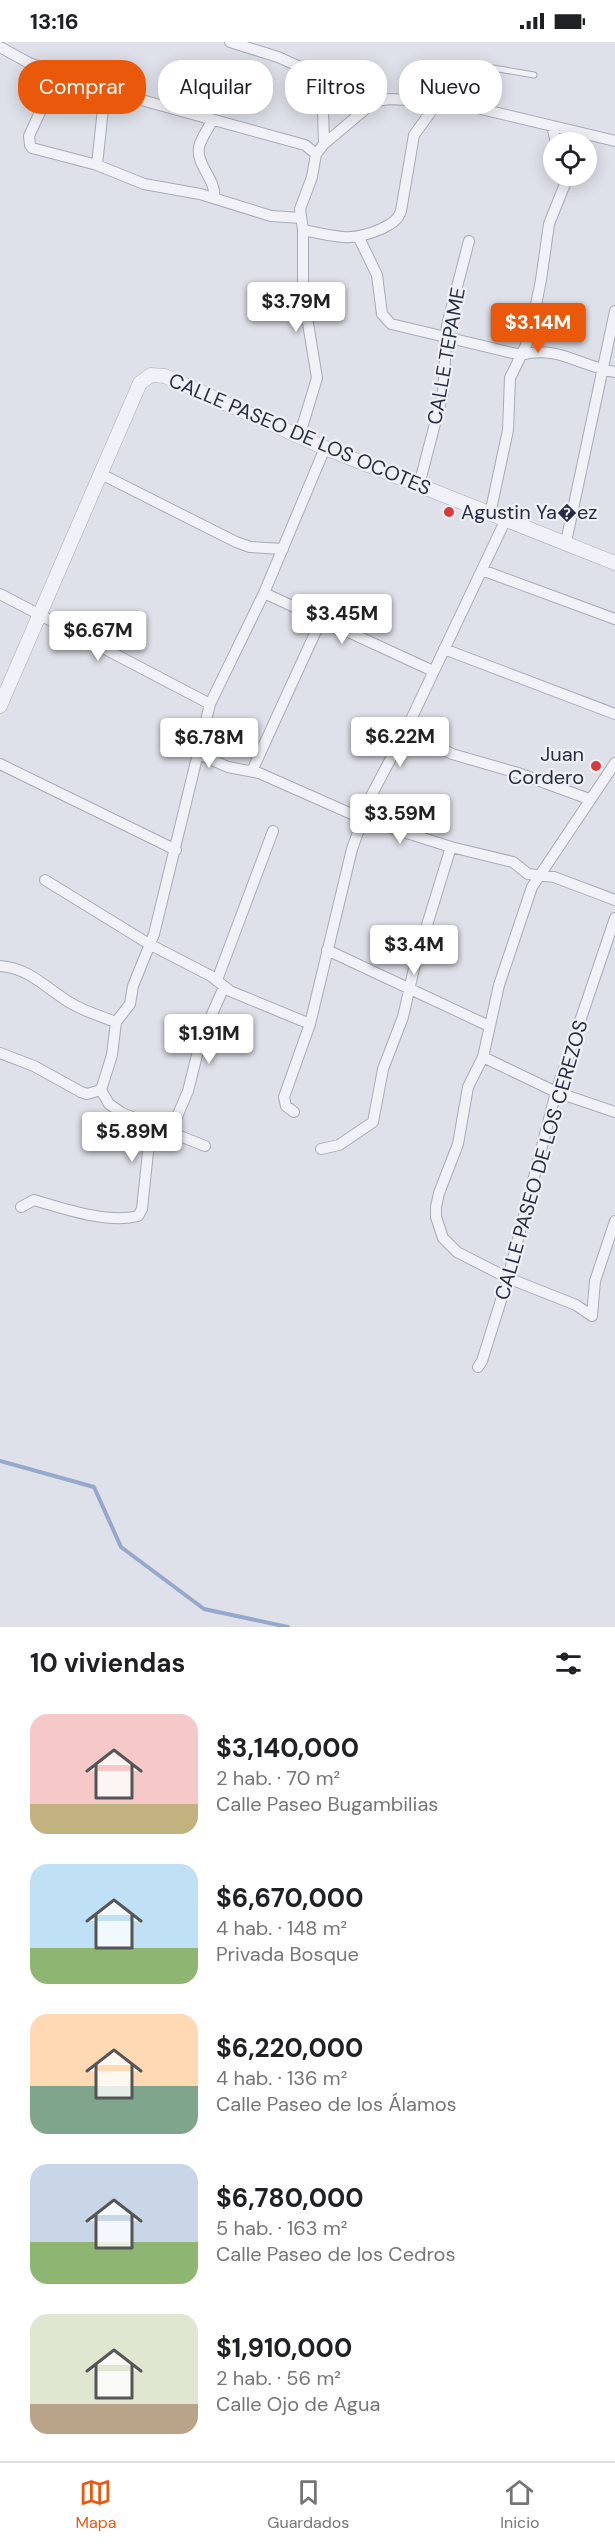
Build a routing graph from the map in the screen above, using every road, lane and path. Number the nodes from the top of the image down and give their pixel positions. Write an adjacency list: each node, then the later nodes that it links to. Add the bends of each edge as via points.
1 (234, 43): 4 (street)
2 (0, 47): 3 (street)
3 (24, 60)
4 (285, 61)
5 (502, 70): 6 (lane)
6 (534, 75)
7 (146, 101): 14 (street)
8 (39, 114): 20 (street, via 29,136 30,145)
9 (102, 114): 20 (street)
10 (323, 114): 18 (street)
11 (360, 114): 18 (street)
12 (429, 114): 24 (street, via 414,135 397,219)
13 (502, 114): 15 (street)
14 (212, 120): 19 (street, via 305,145); 22 (street, via 200,144 200,154 214,188)
15 (552, 126): 16 (street); 17 (street)
16 (554, 132)
17 (615, 141)
18 (324, 144): 19 (street)
19 (316, 154): 23 (street, via 301,206)
20 (97, 165): 22 (street, via 144,184)
21 (564, 186): 28 (street, via 547,231 542,280 529,339)
22 (214, 198): 23 (street)
23 (302, 224): 24 (street, via 339,237); 31 (street, via 303,293 317,378)
24 (359, 238): 27 (street, via 377,275 382,314 391,324)
25 (470, 241): 27 (street, CALLE TEPAME)
26 (615, 311): 29 (street)
27 (446, 337): 28 (street); 34 (street, CALLE TEPAME, via 443,393)
28 (520, 355): 29 (street, via 544,351); 35 (street, via 510,378 508,430)
29 (602, 369): 30 (street); 37 (street)
30 (615, 372)
31 (299, 437): 32 (street, CALLE PASEO DE LOS OCOTES); 33 (street, CALLE PASEO DE LOS OCOTES, via 165,376 151,375 140,383)
32 (325, 448): 34 (street, CALLE PASEO DE LOS OCOTES); 38 (street)
33 (101, 474): 38 (street, via 236,542); 43 (street)
34 (419, 485): 35 (street, CALLE PASEO DE LOS OCOTES)
35 (490, 514): 36 (street, CALLE PASEO DE LOS OCOTES)
36 (506, 519): 37 (street, CALLE PASEO DE LOS OCOTES); 40 (street)
37 (566, 542): 39 (street, CALLE PASEO DE LOS OCOTES)
38 (283, 549): 41 (street)
39 (615, 562)
40 (482, 570): 44 (street); 46 (street)
41 (264, 593): 45 (street); 48 (street)
42 (0, 594): 43 (street)
43 (40, 615): 48 (street); 49 (street)
44 (615, 619)
45 (321, 620): 47 (street); 55 (street)
46 (444, 649): 47 (street); 50 (street)
47 (433, 671): 51 (street)
48 (210, 704): 52 (street)
49 (0, 706)
50 (615, 714)
51 (406, 730): 56 (street, via 452,754); 57 (street, via 370,796)
52 (198, 754): 55 (street, via 228,767); 60 (street)
53 (615, 763): 56 (street)
54 (0, 764): 60 (street)
55 (252, 771): 57 (street)
56 (590, 799): 61 (street)
57 (363, 819): 59 (street); 66 (street, via 346,866)
58 (273, 831): 68 (street)
59 (451, 847): 61 (street, via 513,862 528,874); 69 (street)
60 (176, 850): 65 (street)
61 (538, 875): 63 (street, via 554,876); 72 (street, via 509,951)
62 (45, 880): 65 (street)
63 (615, 900)
64 (615, 918): 76 (street, CALLE PASEO DE LOS CEREZOS)
65 (149, 944): 68 (street); 70 (street, via 130,1004)
66 (327, 950): 69 (street); 71 (street)
67 (0, 966): 70 (street, via 35,977 76,1006)
68 (221, 984): 71 (street); 80 (street, via 188,1091)
69 (409, 990): 72 (street); 82 (street, via 379,1083 373,1122 339,1145)
70 (116, 1022): 75 (street, via 112,1055)
71 (310, 1024): 77 (street, via 284,1100)
72 (489, 1026): 74 (street)
73 (0, 1053): 75 (street, via 34,1066 81,1092)
74 (483, 1057): 76 (street); 85 (street, via 468,1087 458,1144 439,1193 436,1217 448,1245)
75 (101, 1090): 79 (street, via 115,1109)
76 (556, 1092): 78 (street); 85 (street, CALLE PASEO DE LOS CEREZOS)
77 (294, 1112)
78 (615, 1112)
79 (157, 1127): 80 (street); 83 (street, via 148,1152 140,1215 108,1216 33,1200)
80 (170, 1132): 81 (street)
81 (205, 1146)
82 (321, 1149)
83 (21, 1207)
84 (615, 1221): 85 (street, via 595,1281 592,1316 576,1305)
85 (508, 1278): 86 (street, CALLE PASEO DE LOS CEREZOS)
86 (478, 1367)

